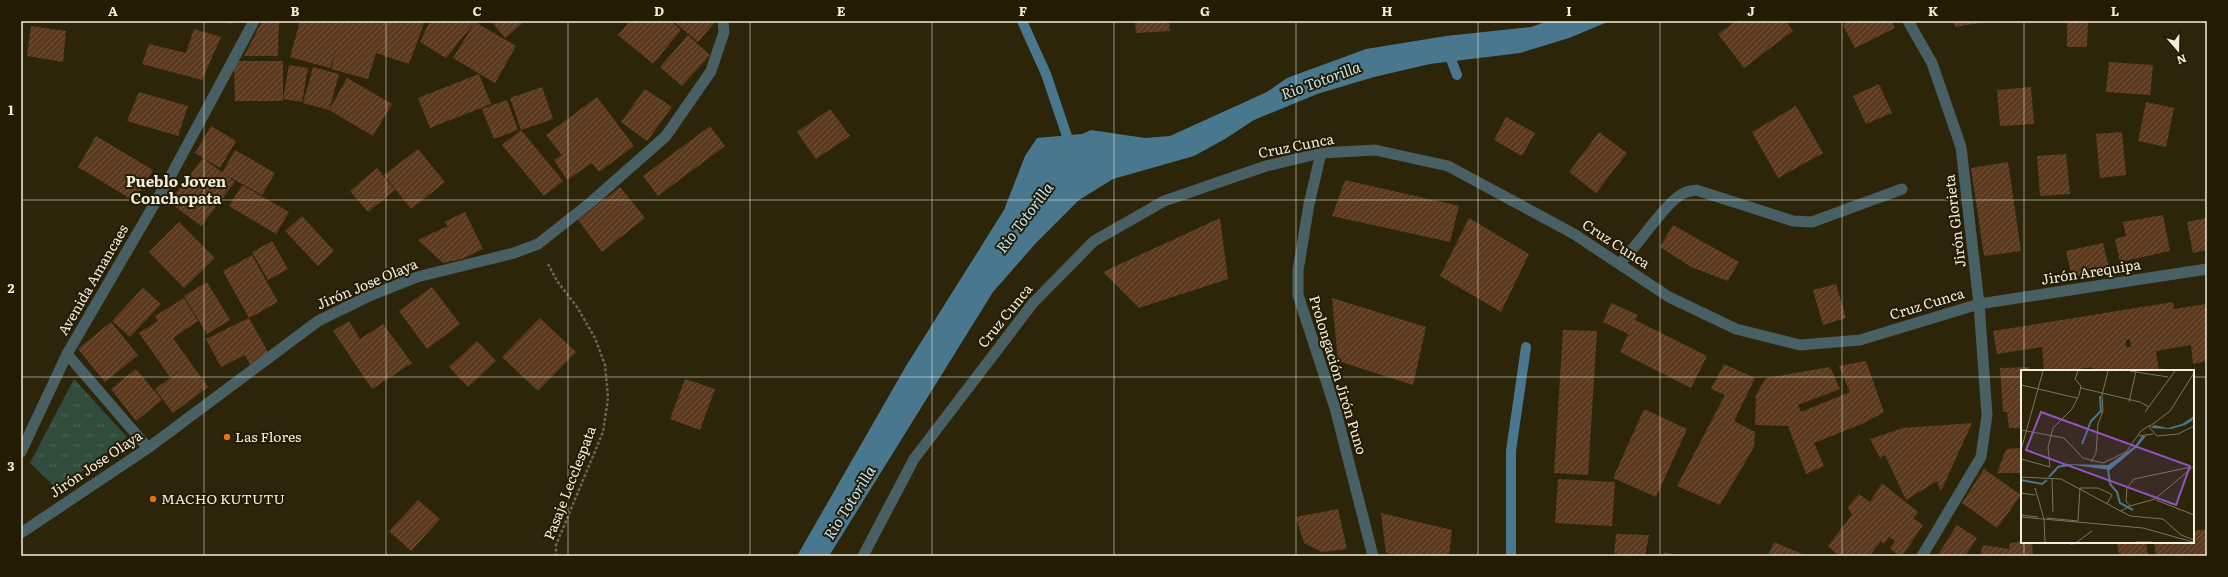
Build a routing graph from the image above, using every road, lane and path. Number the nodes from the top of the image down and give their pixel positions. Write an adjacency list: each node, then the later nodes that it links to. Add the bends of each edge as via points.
1 (254, 21): 10 (street, Avenida Amancaes, via 169,179)
2 (723, 21): 6 (street, Jirón Jose Olaya, via 724,32 711,71 666,136 590,203)
3 (1908, 21): 9 (street, Jirón Glorieta, via 1932,63 1961,147)
4 (1321, 153): 7 (street, Cruz Cunca, via 1375,150 1448,166 1574,234); 15 (street, Cruz Cunca, via 1266,166 1164,201 1094,241 1033,303 914,459); 16 (street, Prolongación Jirón Puno, via 1298,272 1298,295 1335,408)
5 (1902, 189): 7 (street, via 1812,222 1793,221 1696,190 1684,193 1672,202)
6 (538, 244): 11 (street, Jirón Jose Olaya, via 514,253 417,277 367,297 318,321); 14 (path, Pasaje Lecclespata, via 557,281 577,307 595,338 605,365 608,398 603,432 556,544)
7 (1620, 263): 9 (street, Cruz Cunca, via 1669,296 1736,329 1800,345 1860,340)
8 (2207, 269): 9 (street, Jirón Arequipa)
9 (1979, 304): 17 (street, Jirón Glorieta, via 1986,415 1981,457)
10 (68, 354): 11 (street); 12 (street, Avenida Amancaes)
11 (148, 448): 13 (street, Jirón Jose Olaya)
12 (21, 452)
13 (21, 533)
14 (556, 556)
15 (863, 556)
16 (1373, 556)
17 (1922, 556)

